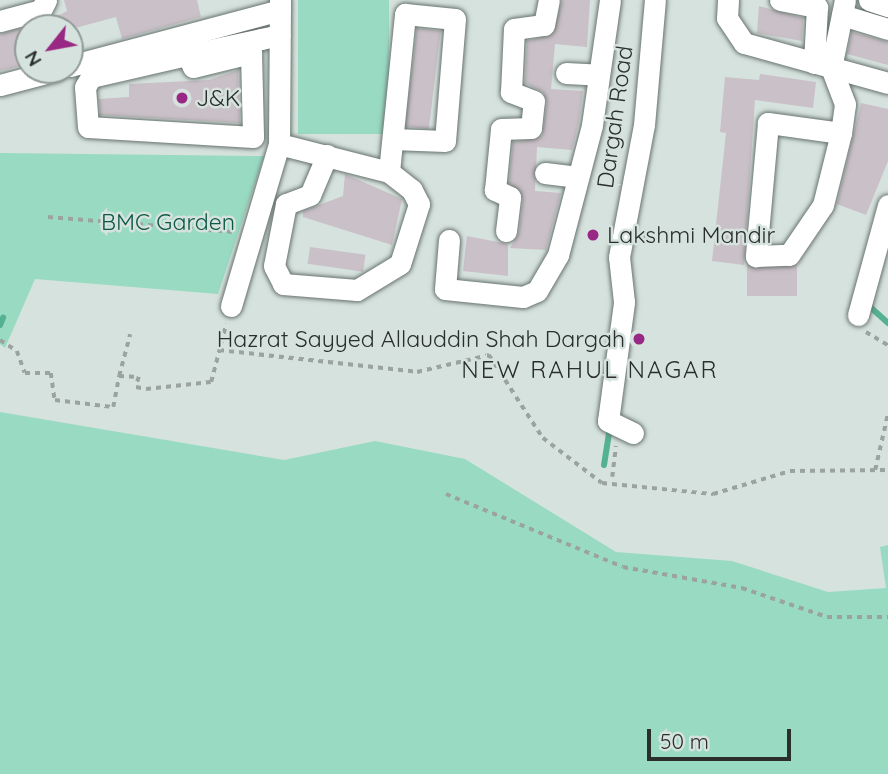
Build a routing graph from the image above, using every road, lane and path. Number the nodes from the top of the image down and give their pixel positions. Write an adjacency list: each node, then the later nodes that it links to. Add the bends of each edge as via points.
1 (46, 0): 11 (street, via 41,10)
2 (549, 0): 32 (street, via 544,25 514,29 510,92 534,102 531,128 500,129 495,190 510,197)
3 (610, 0): 20 (street)
4 (655, 0): 42 (street, Dargah Road, via 644,125 619,257 624,302 608,421)
5 (728, 0): 15 (street, via 727,18 744,43)
6 (780, 0): 15 (street, via 817,7)
7 (869, 0): 9 (street)
8 (270, 6): 13 (street); 16 (street)
9 (888, 6)
10 (844, 8): 12 (street); 15 (street)
11 (0, 21)
12 (888, 29)
13 (280, 34): 14 (street); 25 (street)
14 (187, 55): 22 (street, via 91,77); 22 (street, via 193,67 251,53 253,137 93,131)
15 (826, 61): 17 (street); 21 (street); 23 (street, via 845,104)
16 (84, 62)
17 (888, 69)
18 (162, 73): 22 (street)
19 (566, 73): 20 (street)
20 (599, 75): 29 (street)
21 (888, 83)
22 (85, 91)
23 (841, 133): 23 (street, via 816,221 789,255 756,256 767,125)
24 (393, 139): 24 (street, via 444,141 455,19 405,14); 27 (street)
25 (279, 144): 26 (street); 33 (street)
26 (327, 155): 27 (street); 27 (street, via 310,195 286,204 274,266 283,284 357,290 400,264 419,204 412,190)
27 (389, 172)
28 (545, 173): 29 (street)
29 (578, 177): 34 (street, via 558,255 532,295 445,289)
30 (888, 205): 36 (street)
31 (48, 217): 33 (path)
32 (506, 231)
33 (254, 233): 35 (street)
34 (449, 240)
35 (231, 306): 39 (path)
36 (858, 315)
37 (130, 334): 40 (path)
38 (0, 340): 40 (path, via 17,351 25,373 51,373 55,400 113,407)
39 (219, 350): 40 (path, via 211,382 146,389 136,387 139,377); 43 (path, via 417,372 489,355 543,438 602,482 713,494 790,471)
40 (119, 376)
41 (888, 413): 43 (path)
42 (626, 430): 45 (path)
43 (875, 470): 44 (path)
44 (888, 470)
45 (612, 477)
46 (446, 494): 47 (path, via 623,567 742,588 827,617)
47 (888, 617)

